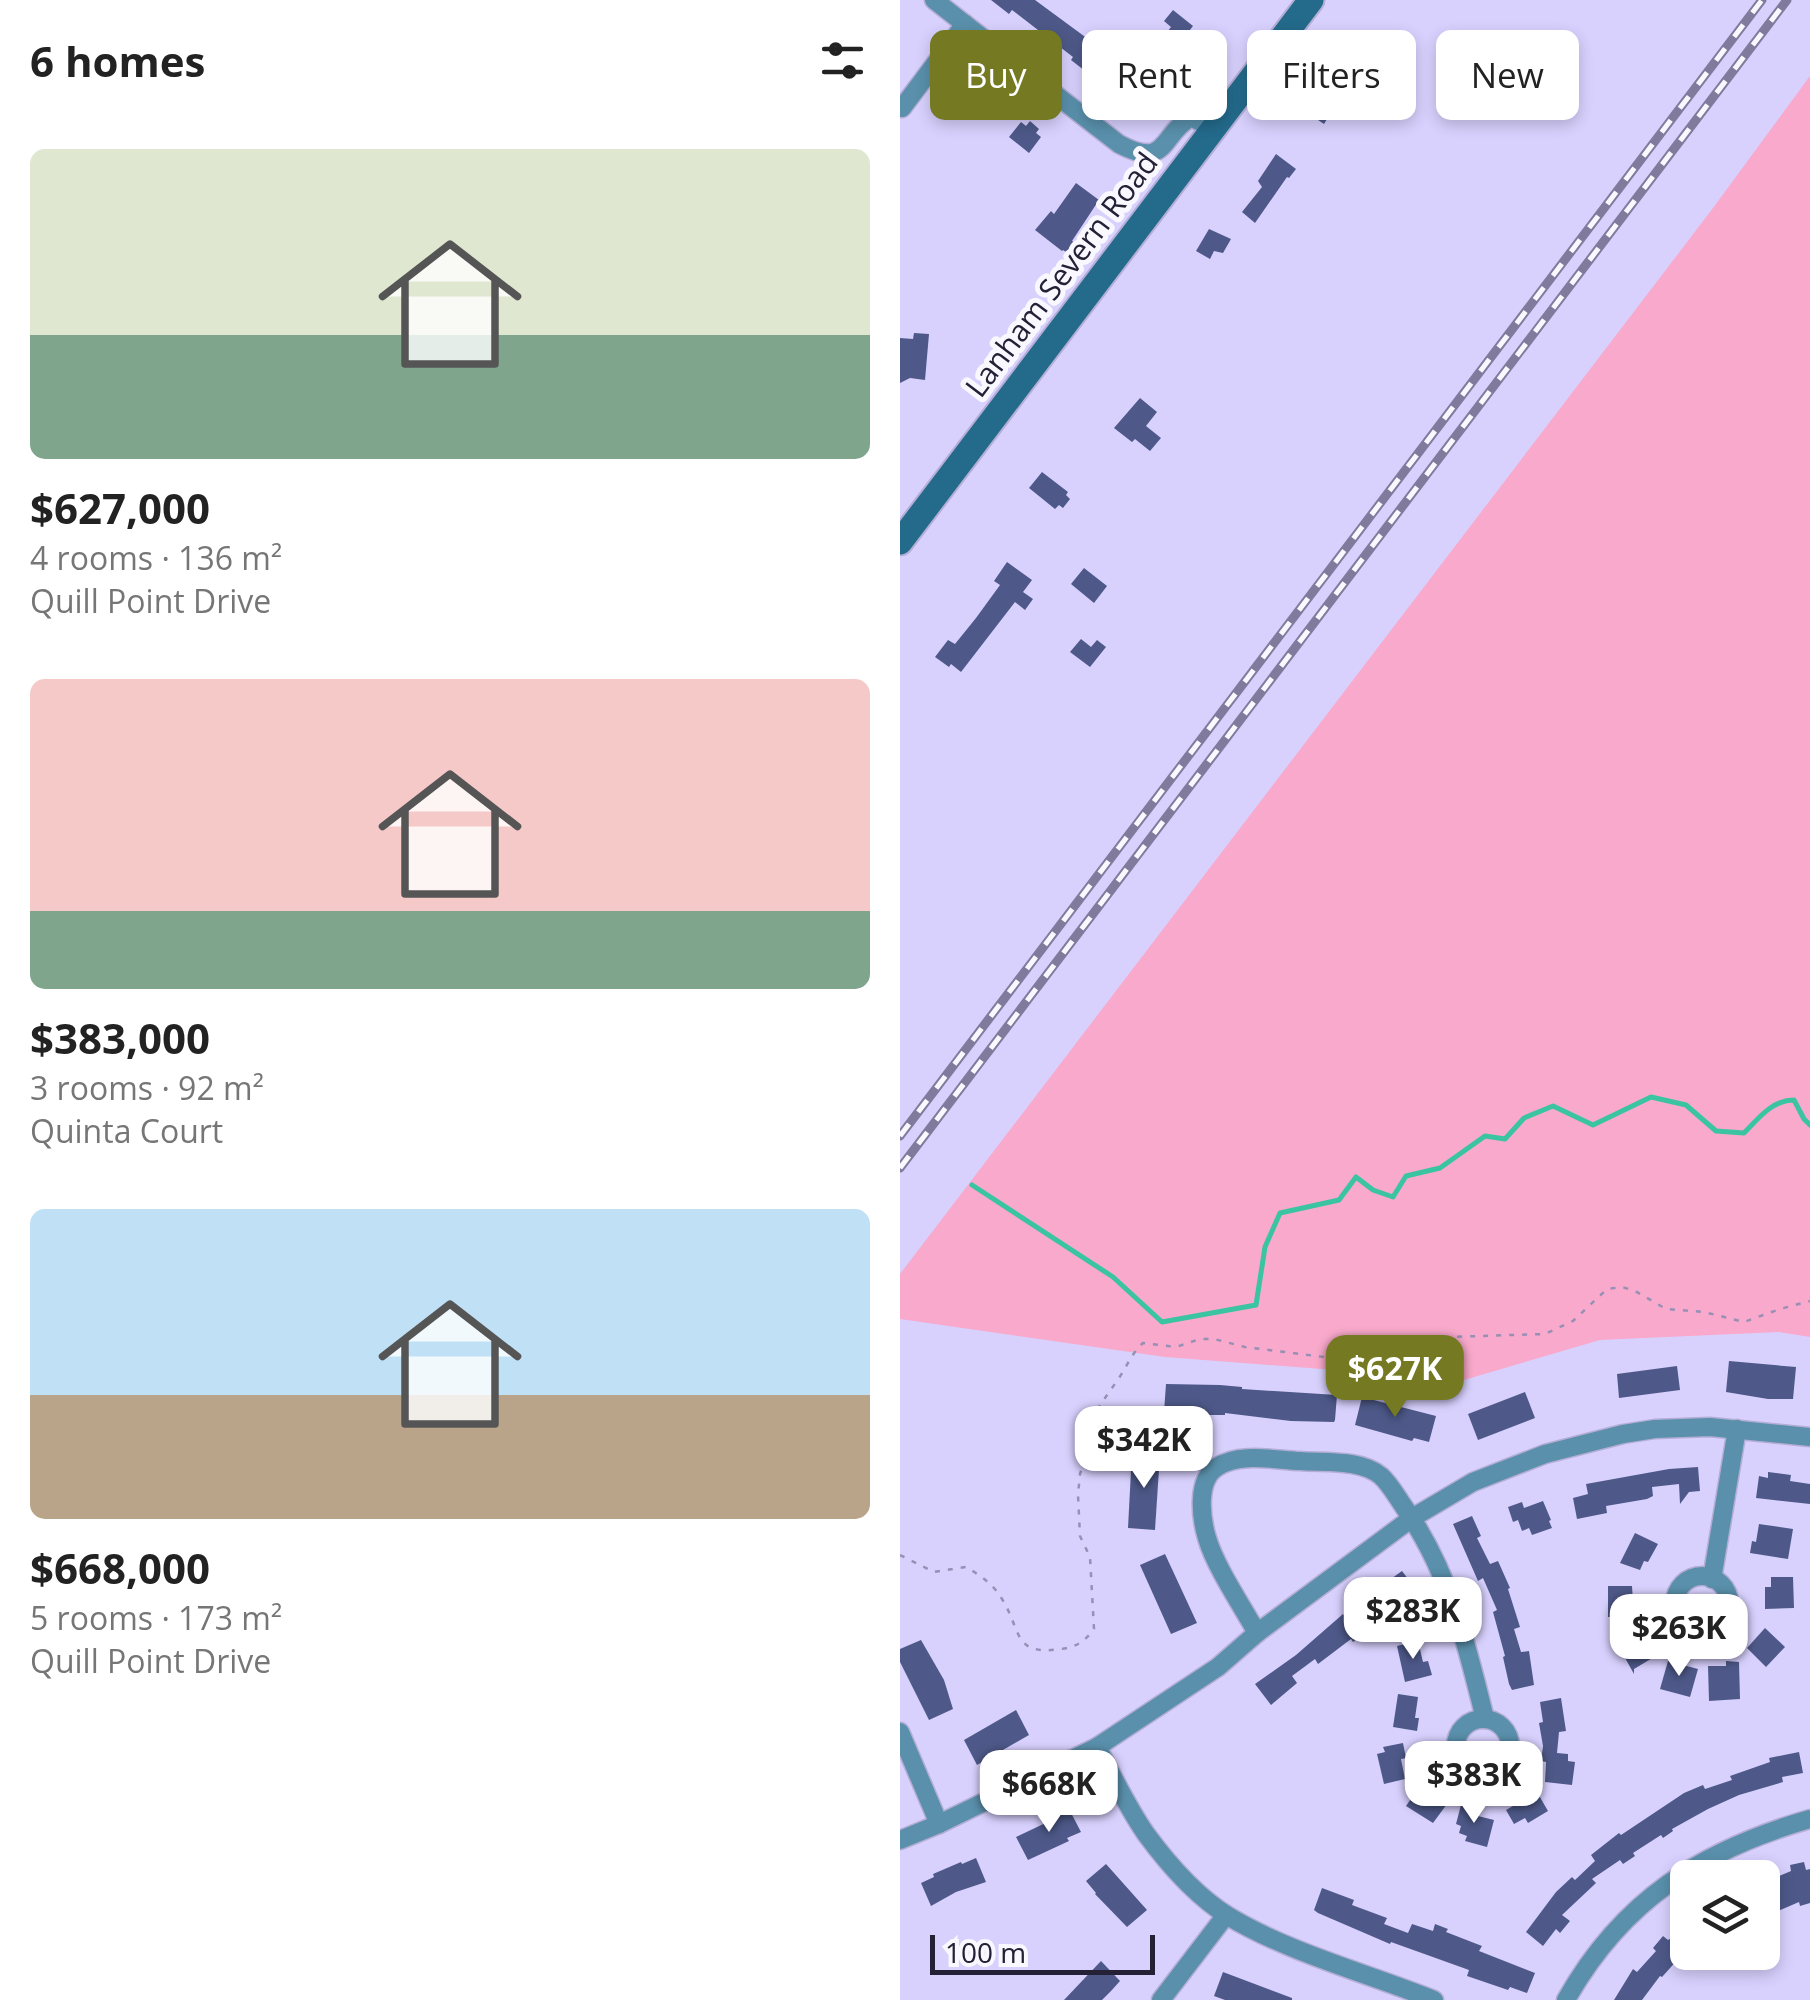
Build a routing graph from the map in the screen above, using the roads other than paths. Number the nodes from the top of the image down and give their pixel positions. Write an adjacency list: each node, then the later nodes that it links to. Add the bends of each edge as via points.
1 (934, 0): 3 (street)
2 (1311, 0): 5 (main road, Lanham Severn Road)
3 (965, 24): 4 (street); 5 (street, via 1133,151 1161,148 1191,117)
4 (902, 108)
5 (1214, 129): 6 (main road, Lanham Severn Road)
6 (900, 542)
7 (1738, 1429): 8 (street); 9 (street, via 1654,1429 1584,1443 1473,1482); 10 (street)
8 (1810, 1437)
9 (1412, 1518): 11 (street); 11 (street, via 1382,1478 1354,1465 1250,1459 1216,1467 1204,1487 1206,1537); 12 (street, via 1455,1609)
10 (1712, 1578)
11 (1256, 1633): 14 (street)
12 (1485, 1720)
13 (900, 1732): 16 (street)
14 (1097, 1747): 16 (street); 18 (street, via 1144,1832)
15 (1810, 1819): 21 (street, via 1711,1856 1662,1888 1617,1927)
16 (939, 1824): 17 (street)
17 (900, 1840)
18 (1226, 1915): 19 (street); 20 (street)
19 (1160, 2000)
20 (1434, 2000)
21 (1566, 2000)

